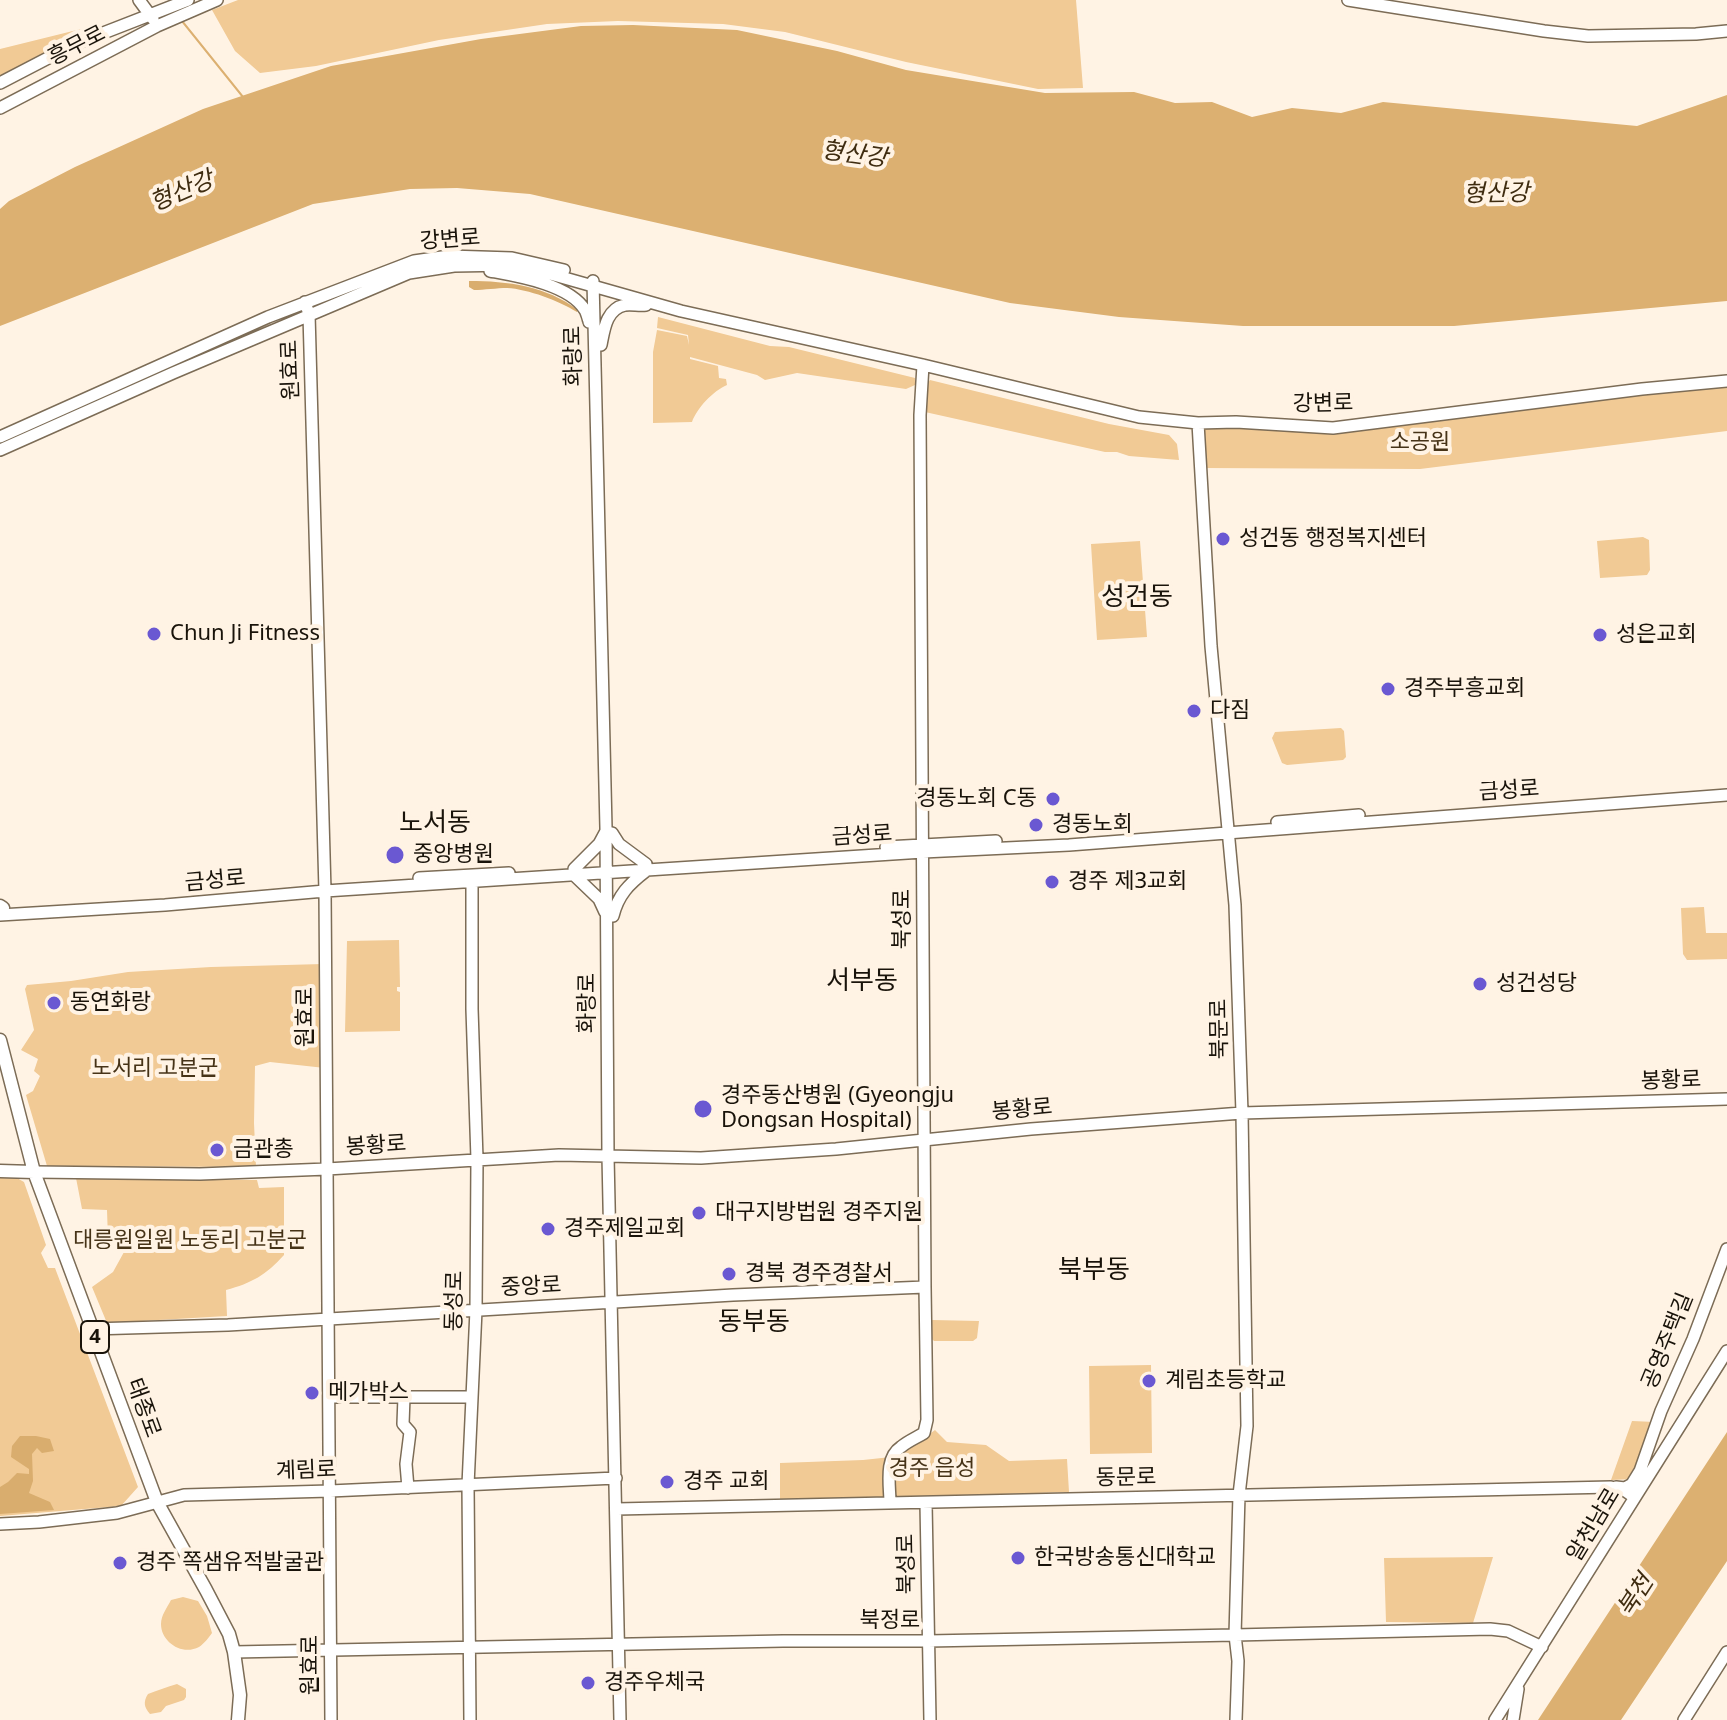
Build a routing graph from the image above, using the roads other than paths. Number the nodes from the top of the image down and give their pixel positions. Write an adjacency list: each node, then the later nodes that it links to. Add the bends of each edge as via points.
1 (139, 0): 6 (street)
2 (188, 0): 5 (street, 흥무로)
3 (217, 0): 5 (street, 흥무로)
4 (1348, 0): 7 (street, via 1588,36)
5 (169, 15): 6 (street, 흥무로)
6 (154, 21): 8 (street, 흥무로, via 117,26); 9 (street, 흥무로)
7 (1727, 31)
8 (0, 83)
9 (0, 108)
10 (454, 261): 11 (street, 강변로); 12 (street, 강변로, via 512,258); 14 (street, 강변로)
11 (471, 267): 12 (street, 강변로, via 510,265); 15 (street, via 531,279 569,295 586,310 590,346)
12 (597, 284): 13 (street, 강변로); 15 (street, 화랑로); 16 (street, 강변로)
13 (651, 303): 15 (street, via 614,311); 16 (street, 강변로)
14 (307, 308): 19 (street, 강변로, via 268,317); 20 (street, 강변로); 29 (street, 원효로)
15 (598, 350): 23 (street, 화랑로)
16 (923, 365): 18 (street, 강변로, via 1139,417); 24 (street, 북성로)
17 (1727, 381): 18 (street, 강변로, via 1333,428)
18 (1198, 423): 22 (street, 북문로, via 1211,646)
19 (0, 437)
20 (0, 450)
21 (1727, 792): 22 (street, 금성로); 22 (street, 금성로)
22 (1229, 829): 24 (street, 금성로, via 1069,845); 34 (street, 북문로)
23 (609, 832): 25 (street); 26 (street, 화랑로); 27 (street)
24 (923, 848): 25 (street, 금성로); 25 (street, 금성로); 35 (street, 북성로)
25 (646, 868): 26 (street, 금성로); 31 (street, via 625,889)
26 (610, 870): 27 (street, 금성로); 31 (street, 화랑로)
27 (575, 873): 28 (street, 금성로); 31 (street)
28 (472, 878): 29 (street, 금성로); 37 (street, 동성로)
29 (325, 888): 30 (street, 금성로); 38 (street, 원효로)
30 (1, 912)
31 (610, 918): 36 (street, 화랑로)
32 (0, 1040): 40 (main road, 태종로 / 4)
33 (1727, 1099): 34 (street, 봉황로)
34 (1242, 1113): 35 (street, 봉황로); 60 (street, 북문로, via 1247,1426)
35 (925, 1139): 36 (street, 봉황로, via 701,1158); 42 (street, 북성로)
36 (611, 1156): 37 (street, 봉황로); 43 (street, 화랑로)
37 (477, 1159): 38 (street, 봉황로); 44 (street, 동성로)
38 (327, 1169): 40 (street, 봉황로); 45 (street, 원효로)
39 (0, 1171): 40 (main road)
40 (34, 1172): 46 (main road, 태종로 / 4)
41 (1727, 1249): 48 (street, 공영주택길)
42 (925, 1287): 43 (street, 중앙로); 63 (street, 북성로, via 927,1427 891,1457)
43 (613, 1302): 44 (street, 중앙로); 55 (street, 화랑로); 65 (street, 화랑로)
44 (476, 1310): 45 (street, 중앙로); 51 (street, 동성로)
45 (329, 1320): 46 (street, 중앙로); 49 (street, 원효로)
46 (92, 1329): 62 (main road, 태종로 / 4)
47 (1727, 1351): 52 (street, 알천남로)
48 (1677, 1375): 52 (street, via 1671,1397 1675,1407 1689,1407); 53 (street, 공영주택길)
49 (329, 1397): 50 (street); 59 (street, 원효로)
50 (404, 1397): 51 (street); 58 (street, via 403,1424 410,1432)
51 (472, 1397): 56 (street, 동성로)
52 (1696, 1400): 54 (street, 알천남로)
53 (1661, 1411): 54 (street, 공영주택길); 57 (street, via 1632,1484)
54 (1663, 1452): 61 (street, 알천남로)
55 (616, 1478): 56 (street, 계림로); 65 (street, 화랑로)
56 (468, 1485): 58 (street, 계림로); 71 (street, 동성로)
57 (1611, 1487): 60 (street, 동문로); 61 (street, 동문로)
58 (408, 1488): 59 (street, 계림로)
59 (330, 1491): 62 (street, 계림로, via 184,1495); 72 (street, 원효로)
60 (1239, 1495): 64 (street, 동문로); 67 (street, 북문로)
61 (1634, 1497): 70 (street, 알천남로)
62 (157, 1502): 66 (street, 계림로, via 117,1513); 73 (main road, 태종로 / 4)
63 (890, 1503): 64 (street, 동문로); 65 (street, 동문로)
64 (926, 1503): 68 (street, 북성로)
65 (620, 1509): 69 (street, 화랑로)
66 (0, 1524)
67 (1235, 1635): 68 (street, 북정로); 70 (street, 북정로, via 1490,1629); 83 (street, 북문로)
68 (928, 1641): 69 (street, 북정로); 82 (street, 북성로)
69 (622, 1645): 71 (street, 북정로); 80 (street, 화랑로); 81 (street, 화랑로)
70 (1542, 1647): 75 (street, 알천남로)
71 (469, 1648): 72 (street, 북정로); 79 (street, 동성로)
72 (331, 1651): 73 (street, 북정로); 78 (street, 원효로)
73 (234, 1652): 77 (main road, 태종로 / 4, via 240,1695)
74 (1727, 1652): 76 (street)
75 (1519, 1683): 84 (street, 알천남로); 85 (street)
76 (1684, 1719)
77 (236, 1720)
78 (331, 1720)
79 (470, 1720)
80 (620, 1720)
81 (627, 1720)
82 (930, 1720)
83 (1233, 1720)
84 (1495, 1720)
85 (1513, 1720)

